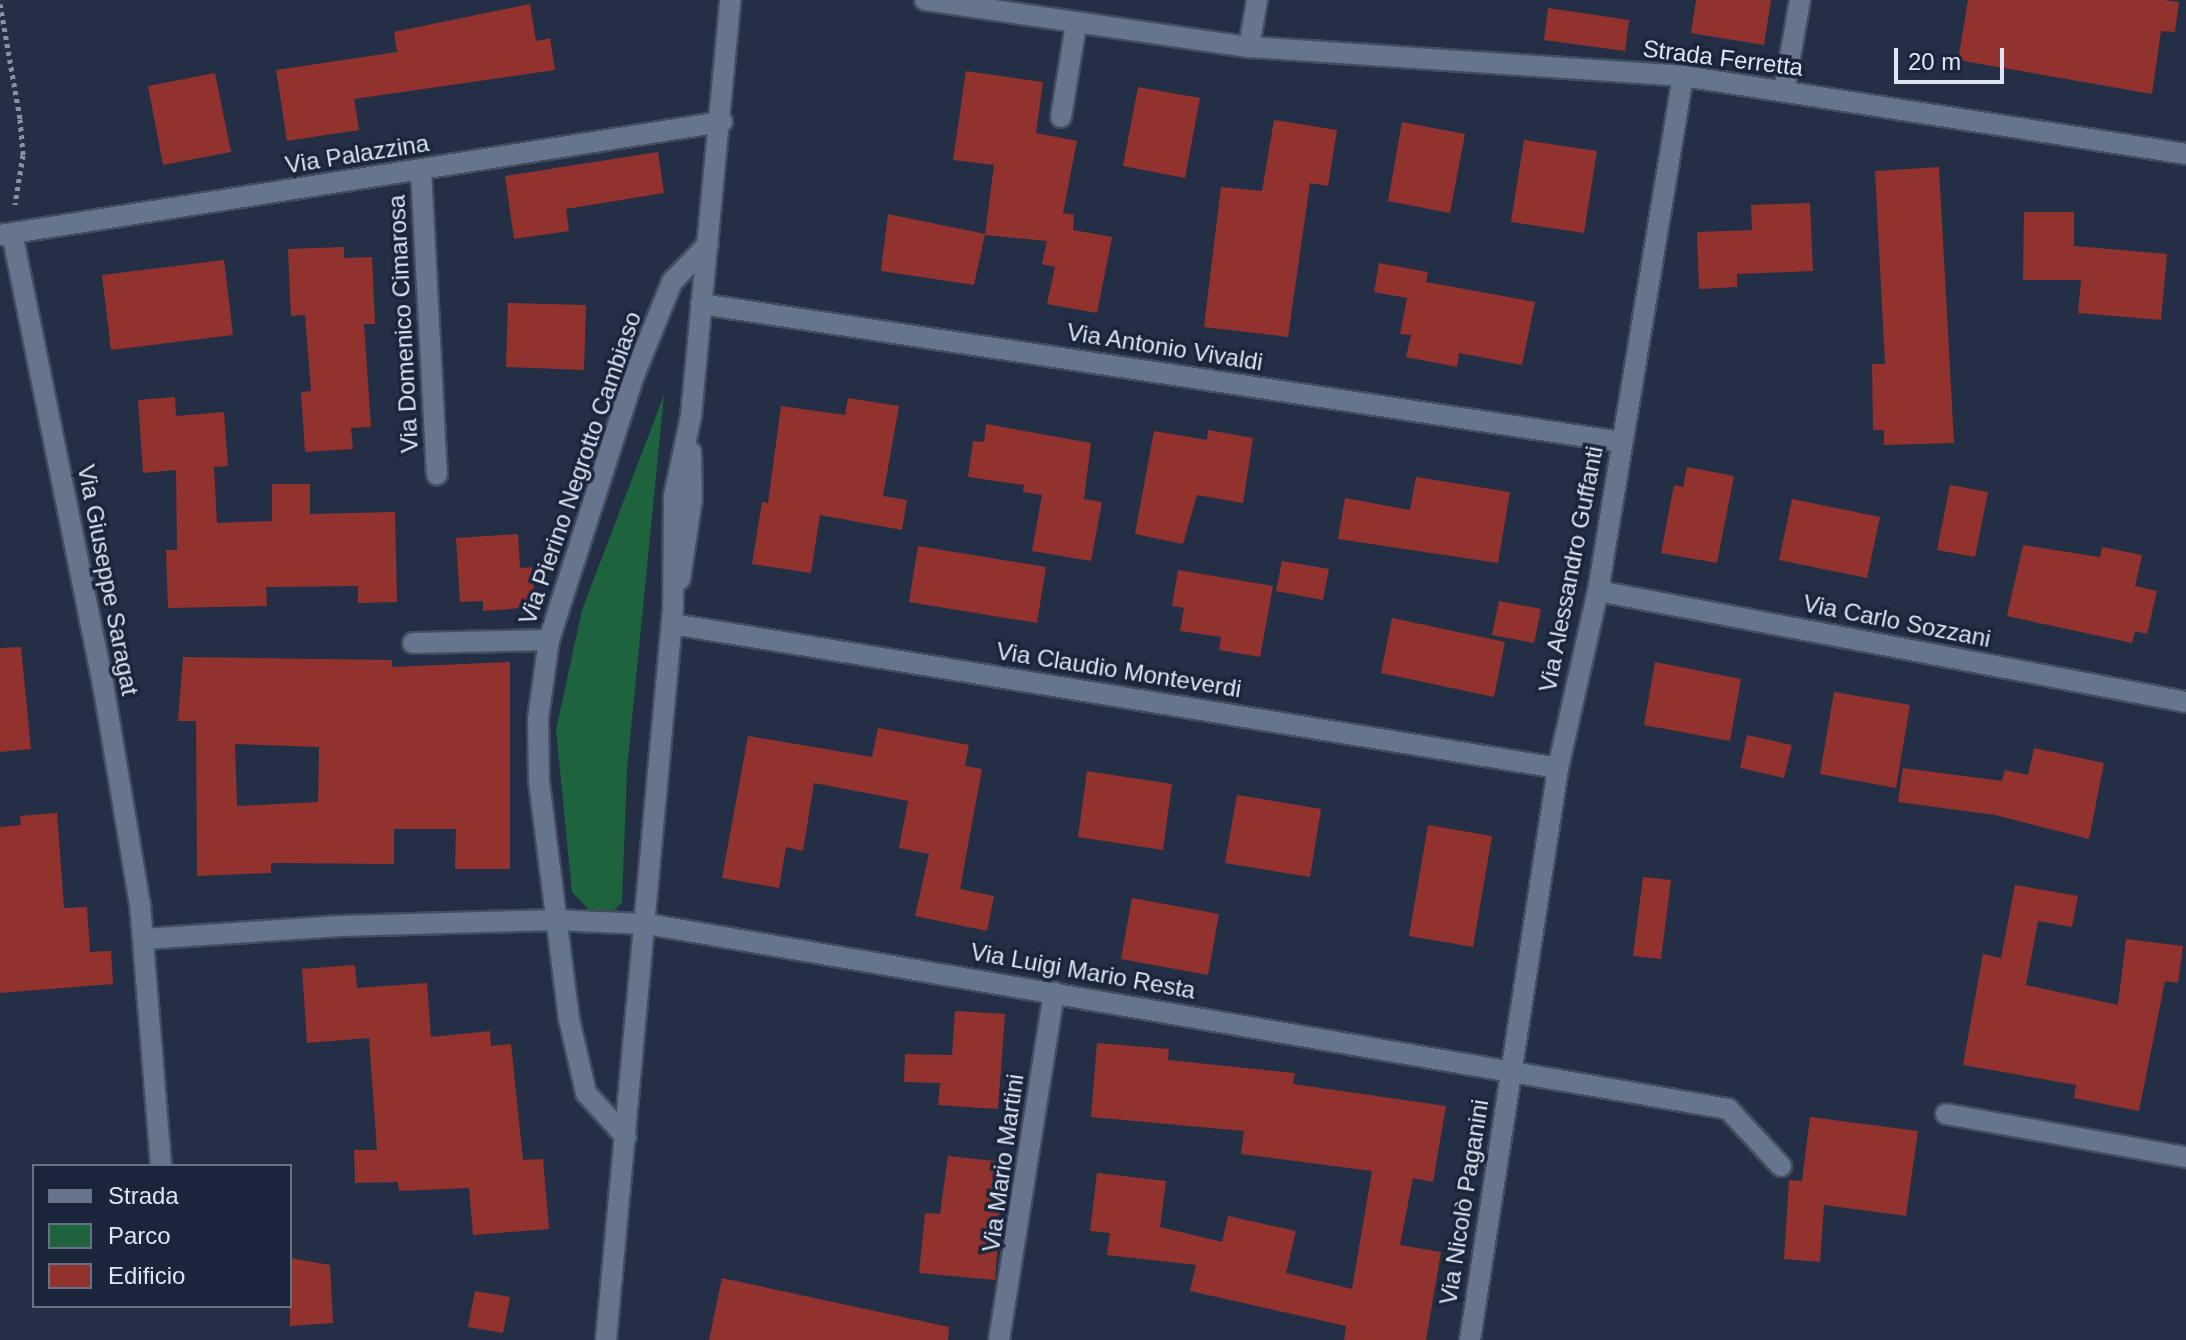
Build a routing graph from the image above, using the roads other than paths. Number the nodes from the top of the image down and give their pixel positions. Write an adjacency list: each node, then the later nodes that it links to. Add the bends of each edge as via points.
1 (730, 0): 10 (street)
2 (925, 0): 5 (street, Strada Ferretta)
3 (1257, 0): 6 (street)
4 (1800, 0): 8 (street)
5 (1076, 24): 6 (street, Strada Ferretta); 9 (street)
6 (1249, 47): 7 (street, Strada Ferretta)
7 (1683, 76): 8 (street, Strada Ferretta); 16 (street, Via Alessandro Guffanti)
8 (1784, 91): 11 (street, Strada Ferretta)
9 (1061, 117)
10 (722, 122): 12 (street, Via Palazzina); 14 (street)
11 (2186, 154)
12 (421, 171): 13 (street, Via Palazzina); 17 (street, Via Domenico Cimarosa)
13 (6, 234): 26 (street, Via Giuseppe Saragat, via 103,684)
14 (708, 244): 15 (street); 20 (street, Via Pierino Negrotto Cambiaso, via 672,282 633,378)
15 (701, 304): 16 (street, Via Antonio Vivaldi); 19 (street, via 691,416 673,511)
16 (1621, 442): 18 (street, Via Alessandro Guffanti)
17 (437, 475)
18 (1598, 591): 22 (street, Via Carlo Sozzani); 23 (street, Via Alessandro Guffanti)
19 (673, 617): 23 (street, Via Claudio Monteverdi); 25 (street)
20 (549, 640): 21 (street); 24 (street, Via Pierino Negrotto Cambiaso, via 538,719 539,780)
21 (413, 643)
22 (2186, 702)
23 (1558, 768): 28 (street, Via Alessandro Guffanti)
24 (554, 920): 25 (street); 26 (street); 30 (street, Via Pierino Negrotto Cambiaso, via 586,1093)
25 (647, 924): 27 (street, Via Luigi Mario Resta); 30 (street)
26 (144, 939): 32 (street, Via Giuseppe Saragat)
27 (1054, 992): 28 (street, Via Luigi Mario Resta); 35 (street, Via Mario Martini)
28 (1510, 1071): 33 (street, Via Luigi Mario Resta, via 1728,1109); 36 (street, Via Nicolò Paganini)
29 (1946, 1114): 31 (street)
30 (626, 1137): 34 (street)
31 (2186, 1157)
32 (161, 1164)
33 (1781, 1166)
34 (606, 1340)
35 (999, 1340)
36 (1470, 1340)

